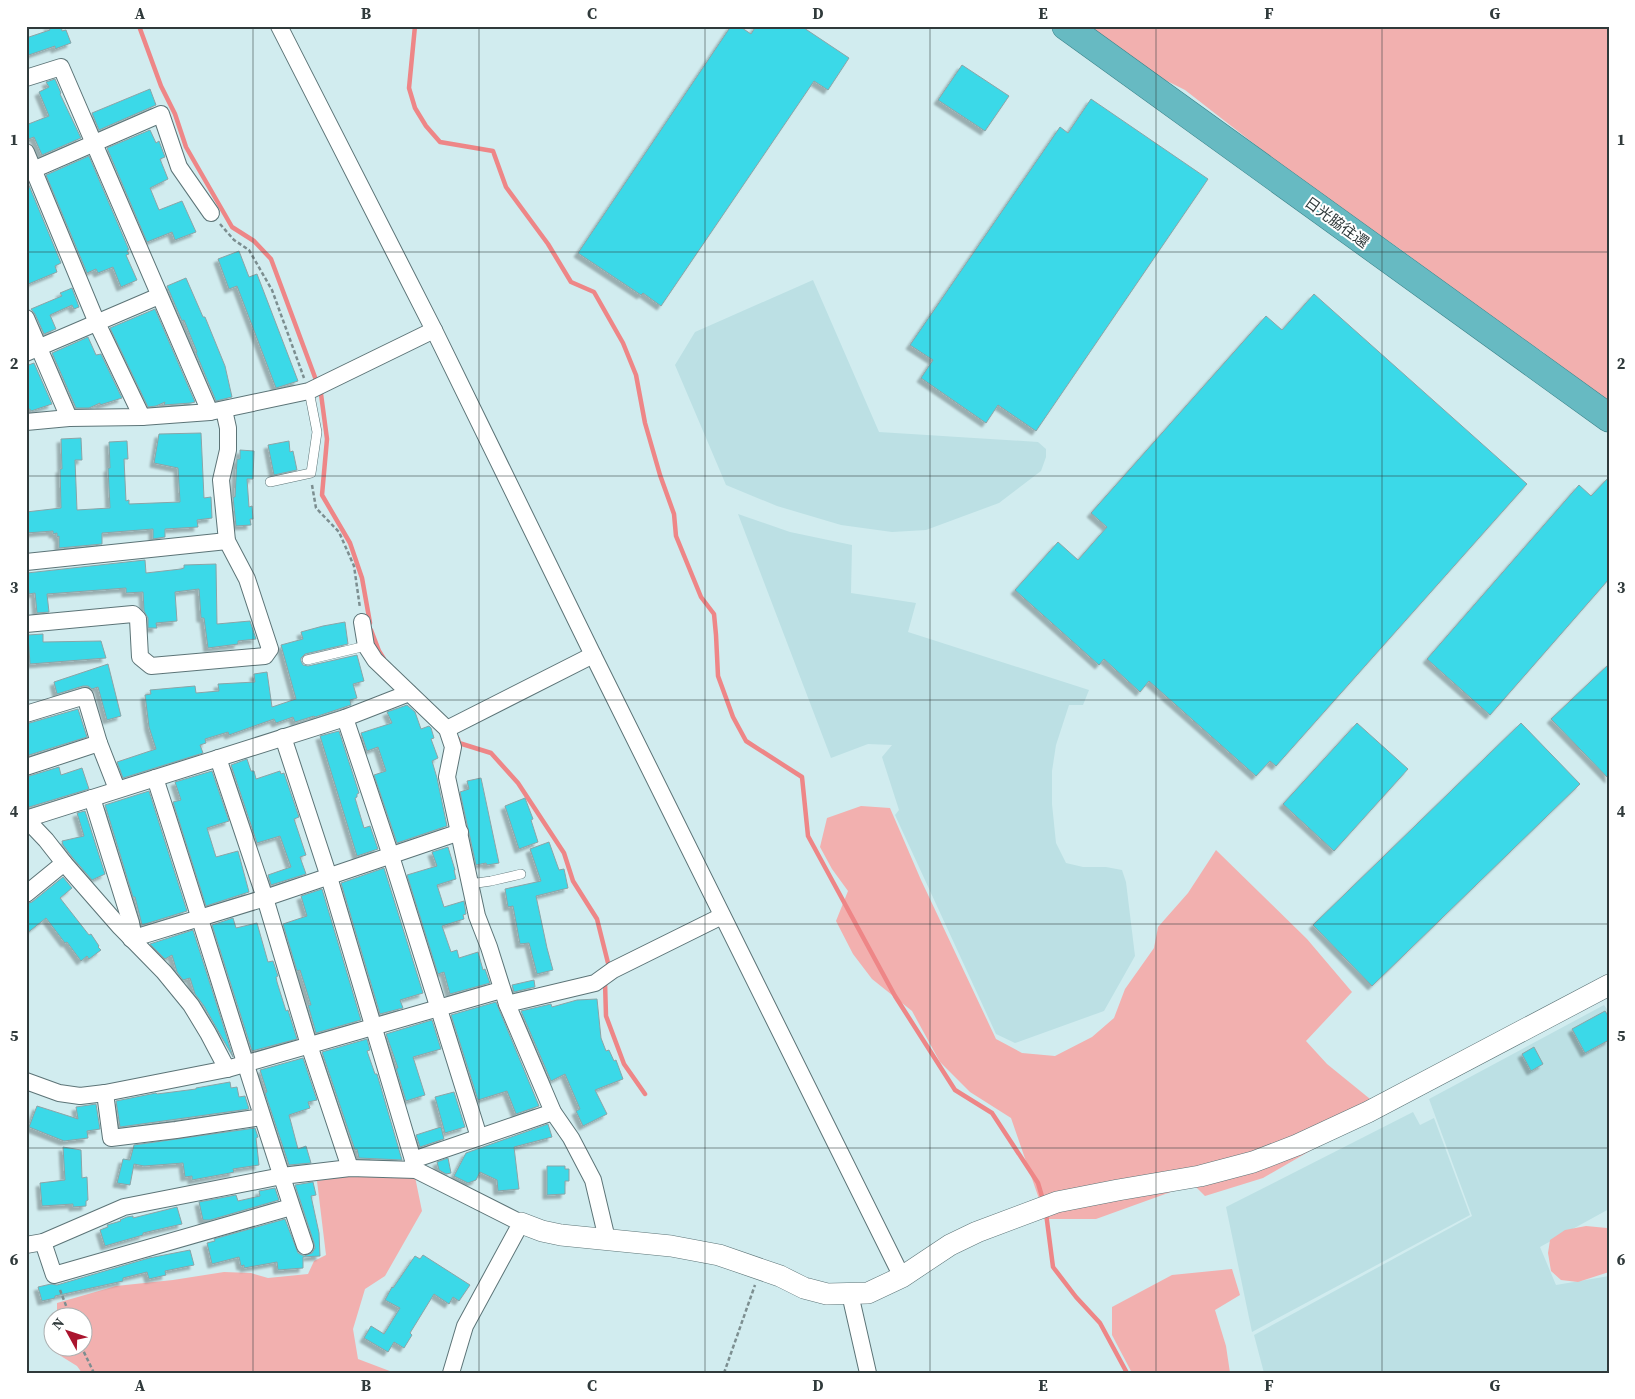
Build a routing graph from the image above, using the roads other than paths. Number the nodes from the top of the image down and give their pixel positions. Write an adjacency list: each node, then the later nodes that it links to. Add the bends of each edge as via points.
1 (279, 26): 11 (street)
2 (1066, 26): 17 (highway, 日光脇往還)
3 (26, 77): 4 (street, via 61,67)
4 (94, 142): 6 (street); 7 (street, via 161,114 179,167); 8 (street)
5 (26, 152): 6 (street)
6 (30, 171): 10 (street)
7 (211, 213)
8 (158, 296): 10 (street); 14 (street)
9 (26, 318): 12 (street)
10 (97, 323): 12 (street); 15 (street)
11 (434, 330): 13 (street); 25 (street)
12 (33, 350): 16 (street)
13 (309, 391): 14 (street); 19 (lane, via 317,432 311,473)
14 (217, 411): 15 (street); 20 (street, via 228,428 221,480)
15 (142, 416): 16 (street)
16 (69, 418): 18 (street)
17 (1609, 418)
18 (26, 422)
19 (270, 482)
20 (227, 541): 21 (street); 23 (street, via 247,579 270,649 265,656 150,666 140,657 138,619 133,614)
21 (26, 562)
22 (362, 622): 24 (street)
23 (26, 624)
24 (366, 646): 26 (lane); 27 (street, via 375,660)
25 (593, 655): 30 (street); 47 (street)
26 (306, 660)
27 (409, 693): 29 (street); 30 (street)
28 (26, 714): 32 (street, via 85,696)
29 (345, 718): 31 (street); 40 (street)
30 (446, 729): 39 (street, via 452,747 447,777)
31 (283, 737): 33 (street); 43 (street)
32 (99, 743): 34 (street); 36 (street)
33 (218, 758): 35 (street); 46 (street)
34 (26, 767)
35 (156, 778): 36 (street); 48 (street)
36 (117, 789): 37 (street)
37 (92, 798): 38 (street); 49 (street)
38 (26, 819): 41 (street)
39 (460, 832): 40 (street); 44 (street)
40 (391, 856): 43 (street); 52 (street)
41 (64, 863): 45 (street); 49 (street)
42 (520, 874): 44 (lane)
43 (329, 877): 46 (street); 53 (street)
44 (470, 884): 51 (street, via 477,916)
45 (26, 894)
46 (265, 898): 48 (street); 54 (street)
47 (722, 916): 51 (street, via 614,970 595,983); 71 (street)
48 (200, 918): 49 (street); 55 (street)
49 (133, 938): 56 (street, via 191,1005)
50 (1609, 985): 71 (street, via 1368,1112 1297,1145 1253,1162 1200,1176 1057,1202 950,1245)
51 (504, 997): 52 (street); 59 (street)
52 (439, 1008): 53 (street); 61 (street)
53 (373, 1027): 54 (street); 62 (street)
54 (309, 1045): 55 (street); 63 (street)
55 (245, 1064): 56 (street); 60 (street)
56 (227, 1069): 58 (street)
57 (26, 1081): 58 (street, via 59,1093 80,1096)
58 (105, 1093): 60 (street, via 111,1138)
59 (553, 1112): 61 (street); 67 (street, via 572,1138 593,1180)
60 (262, 1117): 64 (street)
61 (479, 1137): 62 (street)
62 (415, 1165): 63 (street); 66 (street)
63 (350, 1168): 64 (street)
64 (282, 1176): 65 (street); 68 (street, via 124,1207)
65 (291, 1207): 68 (street, via 54,1275); 70 (street)
66 (521, 1223): 67 (street, via 561,1235); 73 (street, via 466,1326)
67 (607, 1239): 72 (street, via 719,1255 812,1290)
68 (43, 1242): 69 (street)
69 (26, 1245)
70 (304, 1246)
71 (902, 1277): 72 (street, via 868,1293)
72 (850, 1294): 74 (street)
73 (451, 1373)
74 (868, 1373)

